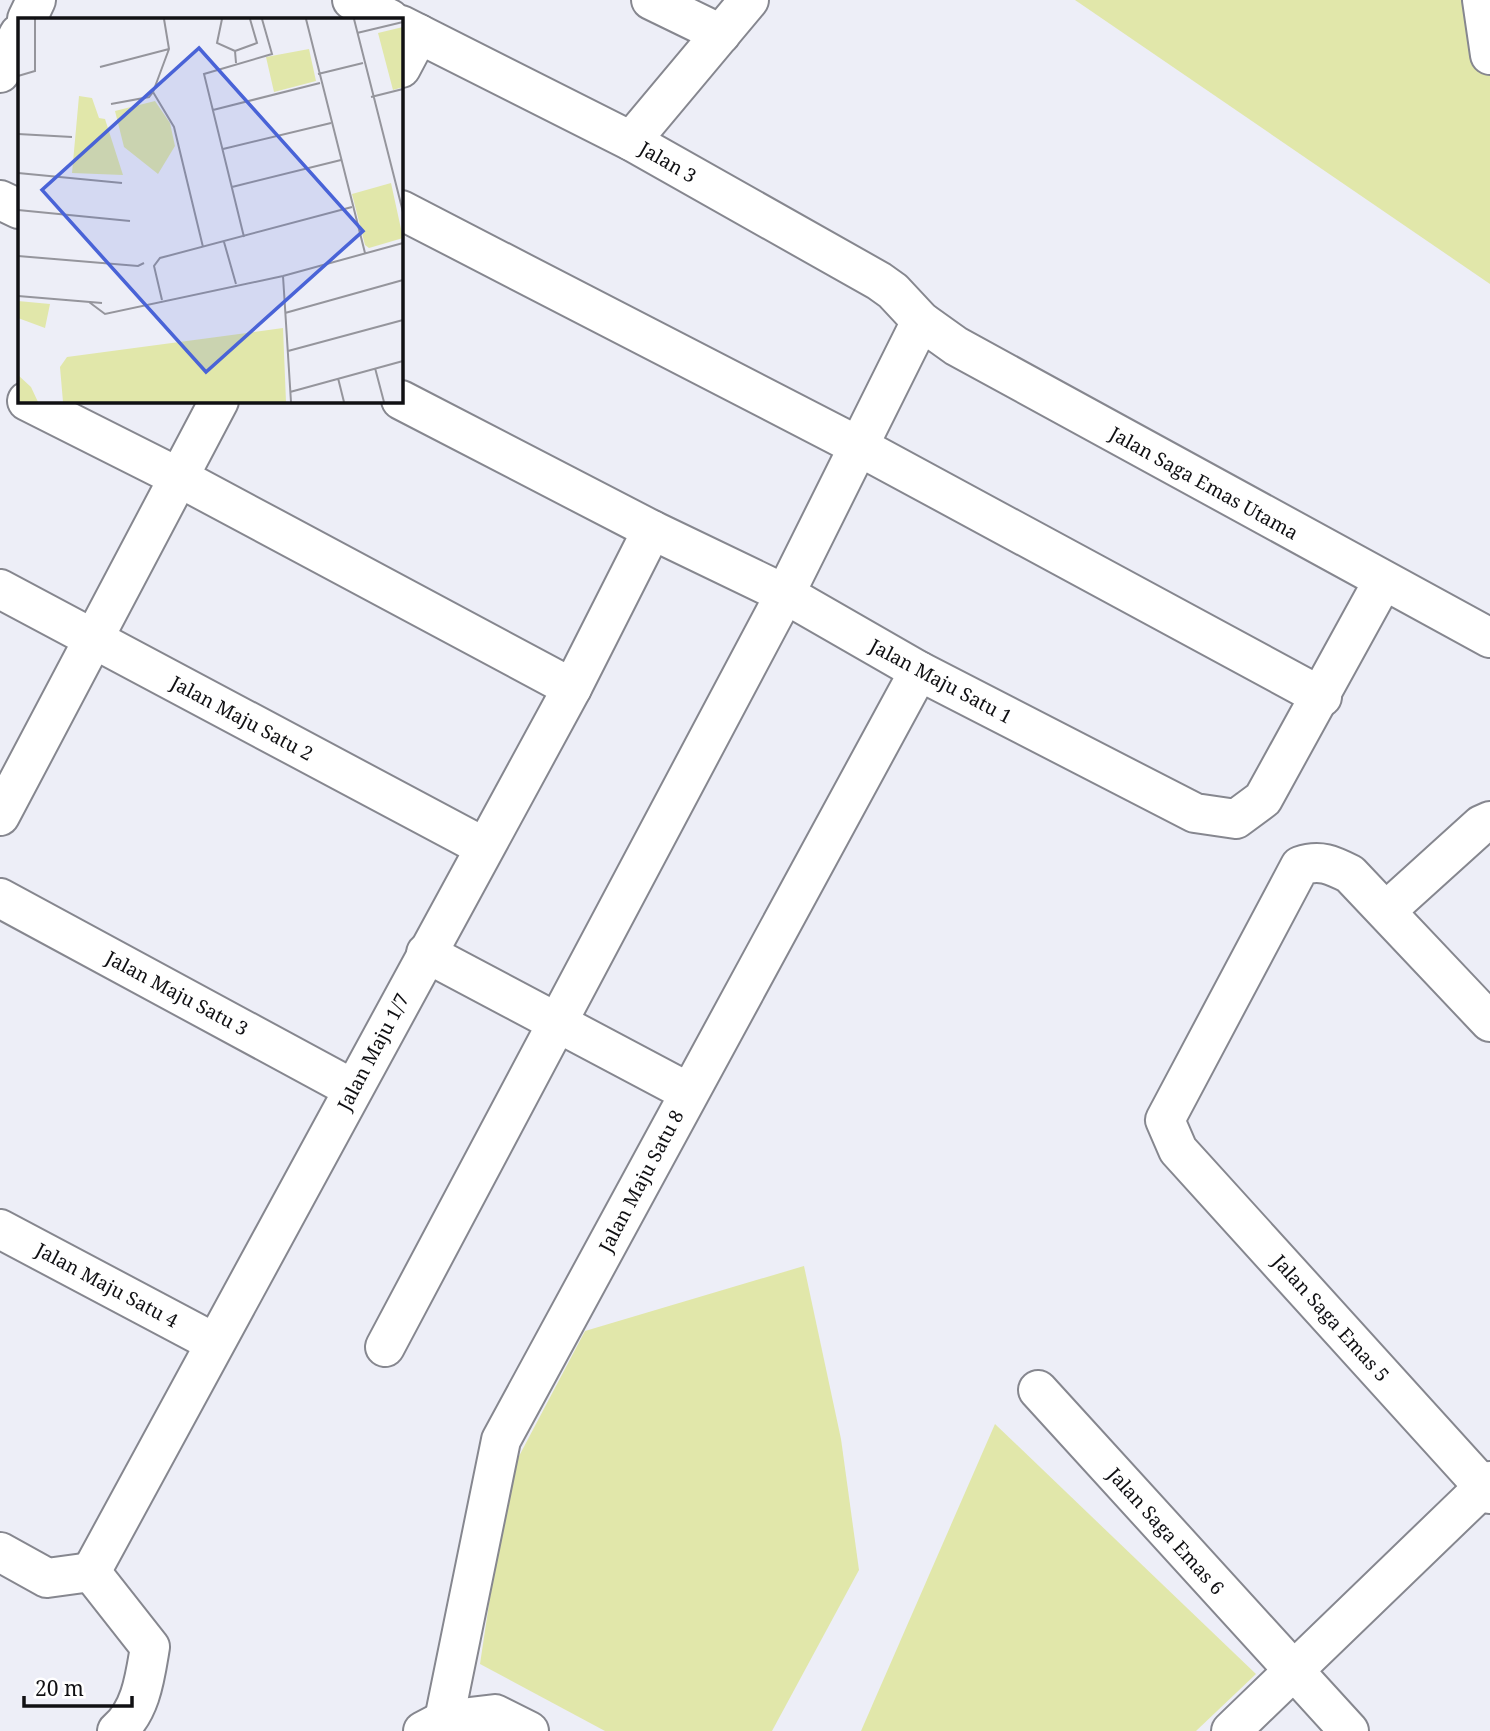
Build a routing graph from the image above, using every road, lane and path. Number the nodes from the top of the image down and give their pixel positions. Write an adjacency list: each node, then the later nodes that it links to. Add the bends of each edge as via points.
1 (36, 0): 6 (street)
2 (352, 0): 7 (street, Jalan 3)
3 (651, 0): 9 (street)
4 (748, 0): 9 (street)
5 (1482, 0): 12 (street)
6 (27, 18)
7 (387, 18)
8 (403, 26): 11 (street); 14 (street, Jalan 3)
9 (721, 34): 14 (street)
10 (18, 36): 13 (street)
11 (402, 47)
12 (1490, 55)
13 (0, 73)
14 (631, 141): 18 (street, Jalan 3, via 879,281)
15 (0, 200): 16 (street)
16 (18, 209)
17 (402, 211): 24 (street)
18 (921, 321): 24 (street); 27 (street, Jalan Saga Emas Utama, via 956,346)
19 (0, 387): 20 (street)
20 (18, 396)
21 (402, 401): 26 (street, Jalan Maju Satu 1)
22 (29, 402): 25 (street)
23 (218, 402): 25 (street)
24 (858, 446): 29 (street); 34 (street)
25 (178, 477): 31 (street); 33 (street)
26 (652, 530): 29 (street, Jalan Maju Satu 1); 33 (street, Jalan Maju 1/7)
27 (1383, 581): 30 (street, Jalan Saga Emas Utama); 34 (street, Jalan Maju Satu 1)
28 (0, 589): 31 (street, Jalan Maju Satu 2)
29 (785, 594): 32 (street, Jalan Maju Satu 1); 41 (street)
30 (1490, 638)
31 (94, 639): 35 (street); 37 (street, Jalan Maju Satu 2)
32 (919, 671): 34 (street, Jalan Maju Satu 1, via 1195,813 1236,819 1264,799); 44 (street, Jalan Maju Satu 8)
33 (572, 688): 37 (street, Jalan Maju 1/7)
34 (1322, 697)
35 (0, 816)
36 (1490, 821): 39 (street)
37 (484, 847): 40 (street, Jalan Maju 1/7)
38 (0, 898): 43 (street, Jalan Maju Satu 3)
39 (1386, 911): 42 (street); 49 (street, Jalan Saga Emas 5, via 1350,874 1328,863 1300,866 1165,1120 1178,1150)
40 (426, 953): 41 (street); 43 (street, Jalan Maju 1/7)
41 (558, 1020): 44 (street); 47 (street)
42 (1490, 1022)
43 (353, 1089): 46 (street, Jalan Maju 1/7)
44 (688, 1093): 53 (street, Jalan Maju Satu 8, via 501,1440)
45 (0, 1229): 46 (street, Jalan Maju Satu 4)
46 (214, 1342): 51 (street, Jalan Maju 1/7)
47 (385, 1347)
48 (1038, 1390): 52 (street, Jalan Saga Emas 6)
49 (1488, 1488): 52 (street)
50 (0, 1552): 51 (street, via 47,1578)
51 (91, 1572): 54 (street, via 149,1647 143,1687 127,1723)
52 (1294, 1673): 56 (street); 57 (street, Jalan Saga Emas 6)
53 (433, 1726): 55 (street, via 495,1714)
54 (117, 1731)
55 (529, 1731)
56 (1231, 1731)
57 (1349, 1731)

